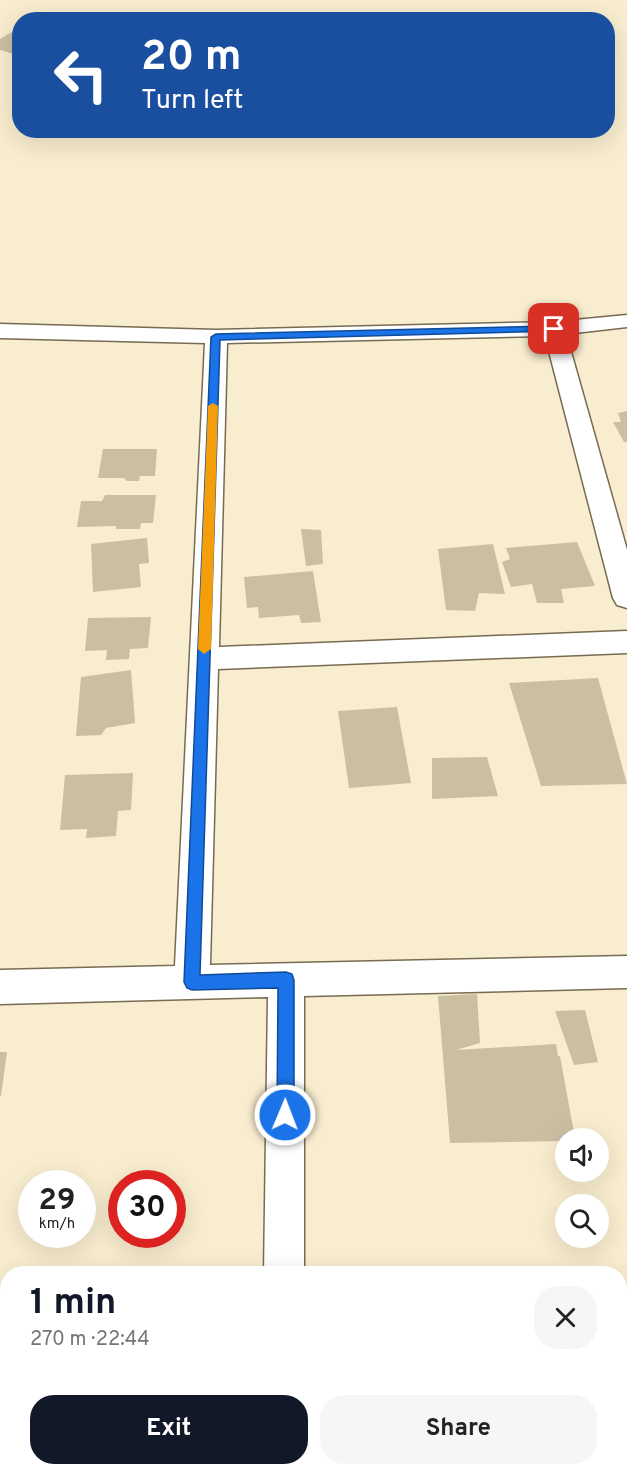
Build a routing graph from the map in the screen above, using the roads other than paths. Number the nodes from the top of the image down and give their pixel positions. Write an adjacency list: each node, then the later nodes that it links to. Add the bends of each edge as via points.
1 (627, 321): 2 (street)
2 (554, 329): 4 (street); 5 (street)
3 (0, 332): 4 (street)
4 (216, 337): 7 (street)
5 (627, 598)
6 (627, 642): 7 (street)
7 (204, 658): 10 (street)
8 (627, 972): 9 (street)
9 (286, 980): 10 (street); 12 (street)
10 (192, 982): 11 (street)
11 (0, 987)
12 (284, 1266)

